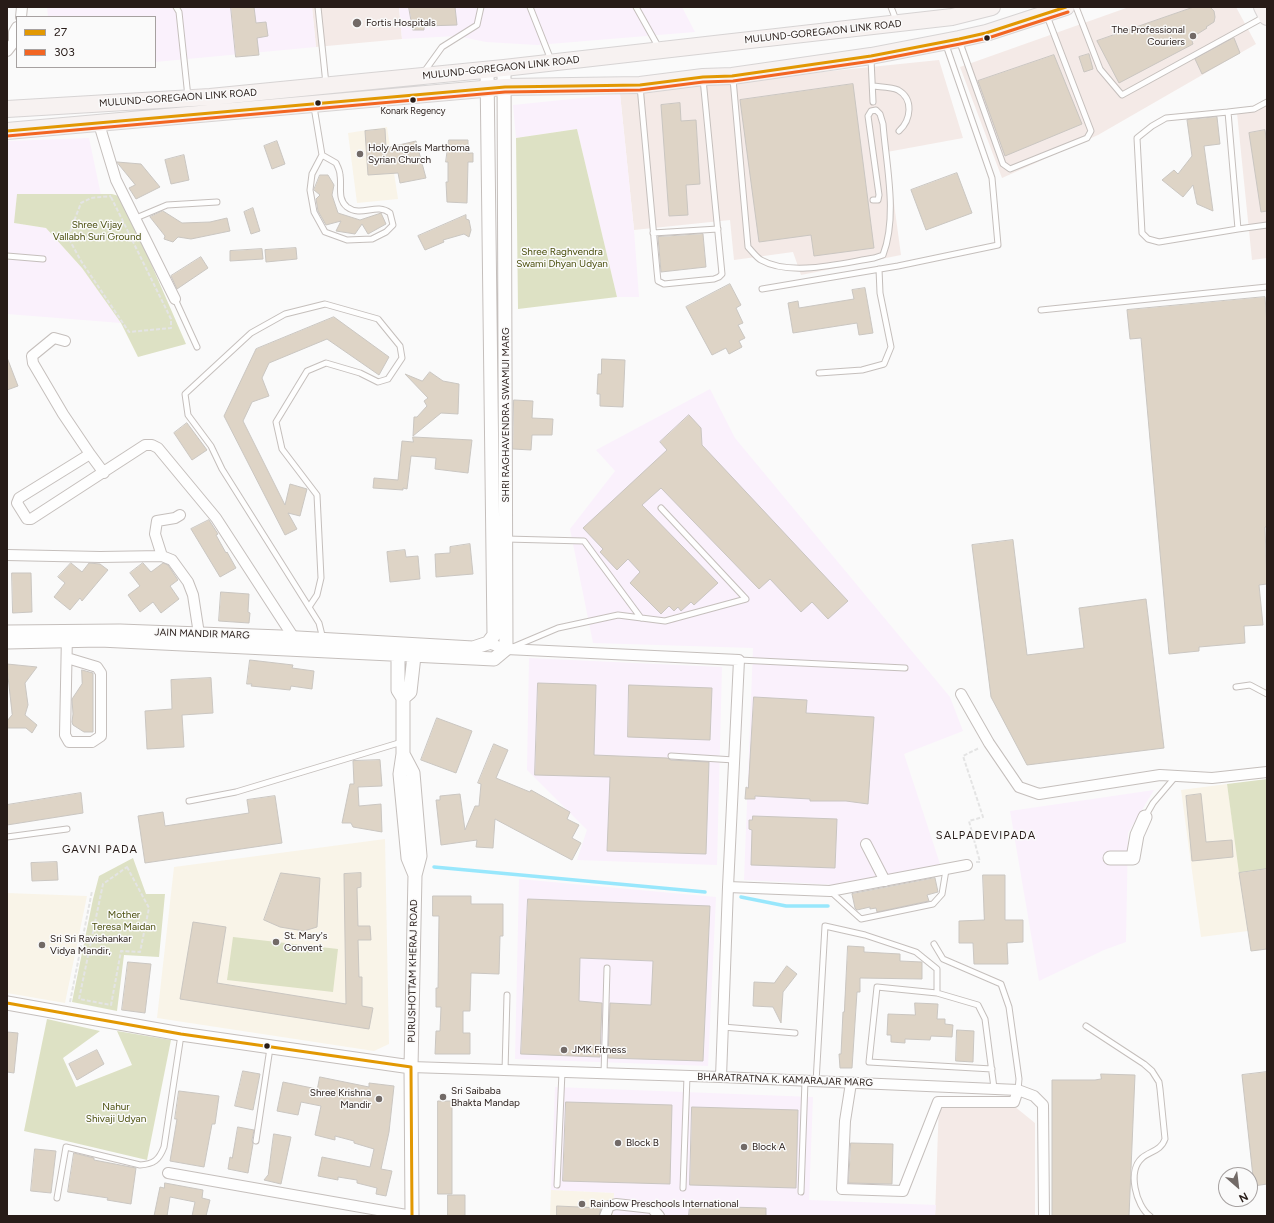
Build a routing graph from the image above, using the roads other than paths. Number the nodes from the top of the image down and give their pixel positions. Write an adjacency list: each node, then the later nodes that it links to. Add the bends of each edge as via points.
1 (176, 7): 29 (lane, via 179,12)
2 (318, 7): 25 (lane)
3 (482, 7): 21 (lane, via 477,25 442,47)
4 (530, 7): 18 (lane)
5 (636, 7): 15 (lane)
6 (891, 7): 12 (lane)
7 (992, 7): 12 (main road, MULUND-GOREGAON LINK ROAD, via 952,17)
8 (1066, 7): 11 (main road, MULUND-GOREGAON LINK ROAD)
9 (1076, 7): 10 (lane, via 1100,69 1122,95)
10 (1265, 13)
11 (1047, 14): 14 (main road, MULUND-GOREGAON LINK ROAD); 14 (lane, via 1091,131 1087,138 1010,169 1003,164)
12 (897, 23): 15 (main road, MULUND-GOREGAON LINK ROAD)
13 (13, 31): 16 (street, via 14,42)
14 (952, 40): 17 (main road, MULUND-GOREGAON LINK ROAD); 53 (lane, via 992,178 998,245)
15 (661, 50): 18 (main road, MULUND-GOREGAON LINK ROAD)
16 (7, 51)
17 (871, 56): 22 (main road, MULUND-GOREGAON LINK ROAD); 26 (lane)
18 (552, 62): 19 (main road, MULUND-GOREGAON LINK ROAD)
19 (504, 68): 20 (main road, MULUND-GOREGAON LINK ROAD); 27 (street, SHRI RAGHAVENDRA SWAMIJI MARG)
20 (487, 70): 21 (main road, MULUND-GOREGAON LINK ROAD); 28 (street, SHRI RAGHAVENDRA SWAMIJI MARG)
21 (421, 76): 25 (main road, MULUND-GOREGAON LINK ROAD)
22 (732, 76): 23 (main road, MULUND-GOREGAON LINK ROAD); 40 (lane, via 748,247 761,260 775,265 803,268 874,258 883,254 891,216 883,124 876,110 871,110 868,116 879,196 878,200)
23 (702, 77): 24 (main road, MULUND-GOREGAON LINK ROAD); 49 (lane)
24 (640, 85): 27 (main road, MULUND-GOREGAON LINK ROAD); 50 (lane)
25 (326, 86): 33 (main road, MULUND-GOREGAON LINK ROAD)
26 (873, 86): 30 (lane); 38 (lane, via 898,90 905,98 909,108 908,118)
27 (505, 87): 28 (main road, MULUND-GOREGAON LINK ROAD); 42 (street, SHRI RAGHAVENDRA SWAMIJI MARG)
28 (487, 88): 32 (main road, MULUND-GOREGAON LINK ROAD); 43 (street, SHRI RAGHAVENDRA SWAMIJI MARG)
29 (188, 99): 33 (main road, MULUND-GOREGAON LINK ROAD); 34 (main road, MULUND-GOREGAON LINK ROAD)
30 (873, 102)
31 (1267, 102): 35 (lane, via 1254,109)
32 (314, 104): 33 (main road, MULUND-GOREGAON LINK ROAD); 39 (lane)
33 (211, 105): 36 (main road, MULUND-GOREGAON LINK ROAD)
34 (7, 109)
35 (1228, 112): 48 (lane); 48 (lane, via 1166,118 1137,138 1142,233 1148,239 1159,242)
36 (99, 124): 37 (main road, MULUND-GOREGAON LINK ROAD); 44 (street, via 116,180)
37 (7, 131)
38 (899, 131)
39 (322, 155): 39 (lane, via 312,174 310,190 314,212 325,232 347,240 372,239 386,232 393,225 390,213 379,208 355,212 345,206 340,197 340,174 336,163)
40 (873, 200)
41 (216, 202): 44 (lane, via 167,205)
42 (506, 204): 43 (street); 45 (street, SHRI RAGHAVENDRA SWAMIJI MARG)
43 (489, 205): 46 (street, SHRI RAGHAVENDRA SWAMIJI MARG)
44 (136, 218): 56 (street)
45 (506, 220): 46 (street); 58 (street, SHRI RAGHAVENDRA SWAMIJI MARG)
46 (489, 222): 59 (street, SHRI RAGHAVENDRA SWAMIJI MARG)
47 (1267, 225): 48 (lane)
48 (1238, 228)
49 (718, 229): 50 (lane); 50 (lane, via 722,274 720,277 664,284 658,281)
50 (653, 233)
51 (7, 256): 52 (lane)
52 (43, 259)
53 (879, 269): 55 (lane); 62 (lane, via 880,293 891,347 884,364 862,370)
54 (1267, 287): 57 (lane)
55 (762, 289)
56 (175, 299): 61 (lane)
57 (1041, 310)
58 (506, 318): 59 (street); 64 (street, SHRI RAGHAVENDRA SWAMIJI MARG)
59 (490, 319): 63 (street, SHRI RAGHAVENDRA SWAMIJI MARG)
60 (65, 341): 65 (street, via 54,338 49,341 32,356 33,363)
61 (197, 347)
62 (819, 373)
63 (492, 404): 64 (street); 68 (street, SHRI RAGHAVENDRA SWAMIJI MARG)
64 (506, 404): 67 (street, SHRI RAGHAVENDRA SWAMIJI MARG)
65 (90, 454): 66 (street); 66 (street, via 19,498 17,503 27,519 31,519)
66 (104, 473): 80 (street, via 145,445 158,448 214,515)
67 (506, 483): 68 (street); 71 (street, SHRI RAGHAVENDRA SWAMIJI MARG)
68 (492, 484): 71 (street, SHRI RAGHAVENDRA SWAMIJI MARG)
69 (661, 508): 75 (lane, via 746,599 665,621)
70 (180, 516): 73 (street, via 157,521 155,534)
71 (502, 543): 75 (lane, via 584,541); 85 (street, SHRI RAGHAVENDRA SWAMIJI MARG, via 494,635); 87 (street, SHRI RAGHAVENDRA SWAMIJI MARG)
72 (7, 555): 73 (street)
73 (162, 556): 77 (street, via 172,560 188,582 193,595)
74 (309, 607): 74 (lane, via 222,469 211,446 188,415 185,394 251,333 285,314 325,304 378,319 400,346 402,358 388,379 378,382 360,373 326,363 307,371 276,422 282,449 317,495 321,578 317,595); 84 (lane, via 319,623)
75 (641, 618): 87 (lane, via 618,615 558,628)
76 (7, 632): 78 (street, JAIN MANDIR MARG)
77 (198, 634): 79 (street, JAIN MANDIR MARG); 81 (street, JAIN MANDIR MARG)
78 (68, 636): 79 (street, JAIN MANDIR MARG); 83 (street, JAIN MANDIR MARG); 90 (street)
79 (170, 638): 81 (street, JAIN MANDIR MARG)
80 (294, 638): 82 (street, JAIN MANDIR MARG); 84 (street, JAIN MANDIR MARG)
81 (216, 640): 82 (street, JAIN MANDIR MARG)
82 (248, 641): 84 (street, JAIN MANDIR MARG)
83 (7, 642)
84 (314, 643): 86 (street, JAIN MANDIR MARG)
85 (488, 643): 87 (street); 89 (street)
86 (397, 649): 88 (street); 96 (street, PURUSHOTTAM KHERAJ ROAD, via 398,690)
87 (506, 649): 89 (street, via 494,659); 91 (street)
88 (415, 650): 89 (street); 96 (street, via 410,692)
89 (460, 652)
90 (67, 658): 90 (street, via 65,735 69,742 92,742 101,736 101,673 97,667)
91 (739, 660): 92 (lane); 99 (street)
92 (905, 668)
93 (1236, 687): 95 (lane, via 1250,685)
94 (961, 694): 101 (street, via 989,743 1019,787 1038,794 1160,775)
95 (1267, 694)
96 (403, 698): 97 (street, PURUSHOTTAM KHERAJ ROAD)
97 (402, 748): 102 (lane, via 236,792); 123 (street, PURUSHOTTAM KHERAJ ROAD, via 400,774 410,817 408,858 415,875)
98 (671, 756): 99 (lane)
99 (734, 760): 111 (street)
100 (1267, 772): 101 (street, via 1212,778)
101 (1177, 776): 103 (lane, via 1154,802)
102 (189, 801)
103 (1145, 818): 107 (street, via 1137,835 1133,858)
104 (67, 829): 105 (lane)
105 (7, 838)
106 (866, 844): 110 (street)
107 (1110, 858)
108 (967, 865): 109 (street)
109 (946, 870): 110 (street); 112 (lane, via 942,894 933,904 861,919)
110 (885, 881): 112 (street)
111 (728, 887): 112 (street); 119 (street)
112 (830, 891)
113 (934, 944): 134 (lane, via 943,959 1001,984 1009,1008 1019,1079)
114 (606, 968): 127 (lane)
115 (937, 993): 124 (lane, via 978,1005 985,1019); 124 (lane, via 877,987 869,1062); 131 (lane, via 937,969 916,952 865,935 824,926)
116 (508, 995): 125 (lane)
117 (7, 1003): 121 (street)
118 (1086, 1026): 145 (lane, via 1144,1064 1159,1082 1165,1139 1157,1150 1142,1157 1135,1169 1138,1200 1144,1212)
119 (723, 1027): 120 (lane); 129 (street)
120 (795, 1033)
121 (181, 1034): 122 (street); 140 (lane, via 164,1147 160,1158 152,1164 140,1165 66,1147)
122 (271, 1047): 123 (street); 135 (lane)
123 (411, 1067): 125 (street, BHARATRATNA K. KAMARAJAR MARG); 141 (street, PURUSHOTTAM KHERAJ ROAD)
124 (992, 1069): 133 (lane)
125 (505, 1071): 126 (street, BHARATRATNA K. KAMARAJAR MARG)
126 (562, 1072): 127 (street, BHARATRATNA K. KAMARAJAR MARG); 137 (lane)
127 (604, 1074): 128 (street, BHARATRATNA K. KAMARAJAR MARG)
128 (687, 1076): 129 (street, BHARATRATNA K. KAMARAJAR MARG); 138 (lane)
129 (721, 1078): 130 (street, BHARATRATNA K. KAMARAJAR MARG)
130 (805, 1081): 131 (street, BHARATRATNA K. KAMARAJAR MARG); 139 (lane)
131 (816, 1082): 132 (street, BHARATRATNA K. KAMARAJAR MARG)
132 (851, 1083): 133 (street, BHARATRATNA K. KAMARAJAR MARG); 134 (street, via 845,1121 842,1189 903,1191 938,1102 1014,1102)
133 (994, 1088): 134 (street, BHARATRATNA K. KAMARAJAR MARG)
134 (1018, 1090): 144 (street, BHARATRATNA K. KAMARAJAR MARG, via 1034,1096 1044,1105)
135 (256, 1141)
136 (168, 1173): 141 (street)
137 (557, 1185)
138 (683, 1188)
139 (801, 1192)
140 (56, 1198)
141 (412, 1216)
142 (605, 1216): 143 (street, via 609,1206 616,1204 652,1208)
143 (659, 1216)
144 (1044, 1216)
145 (1150, 1216)

